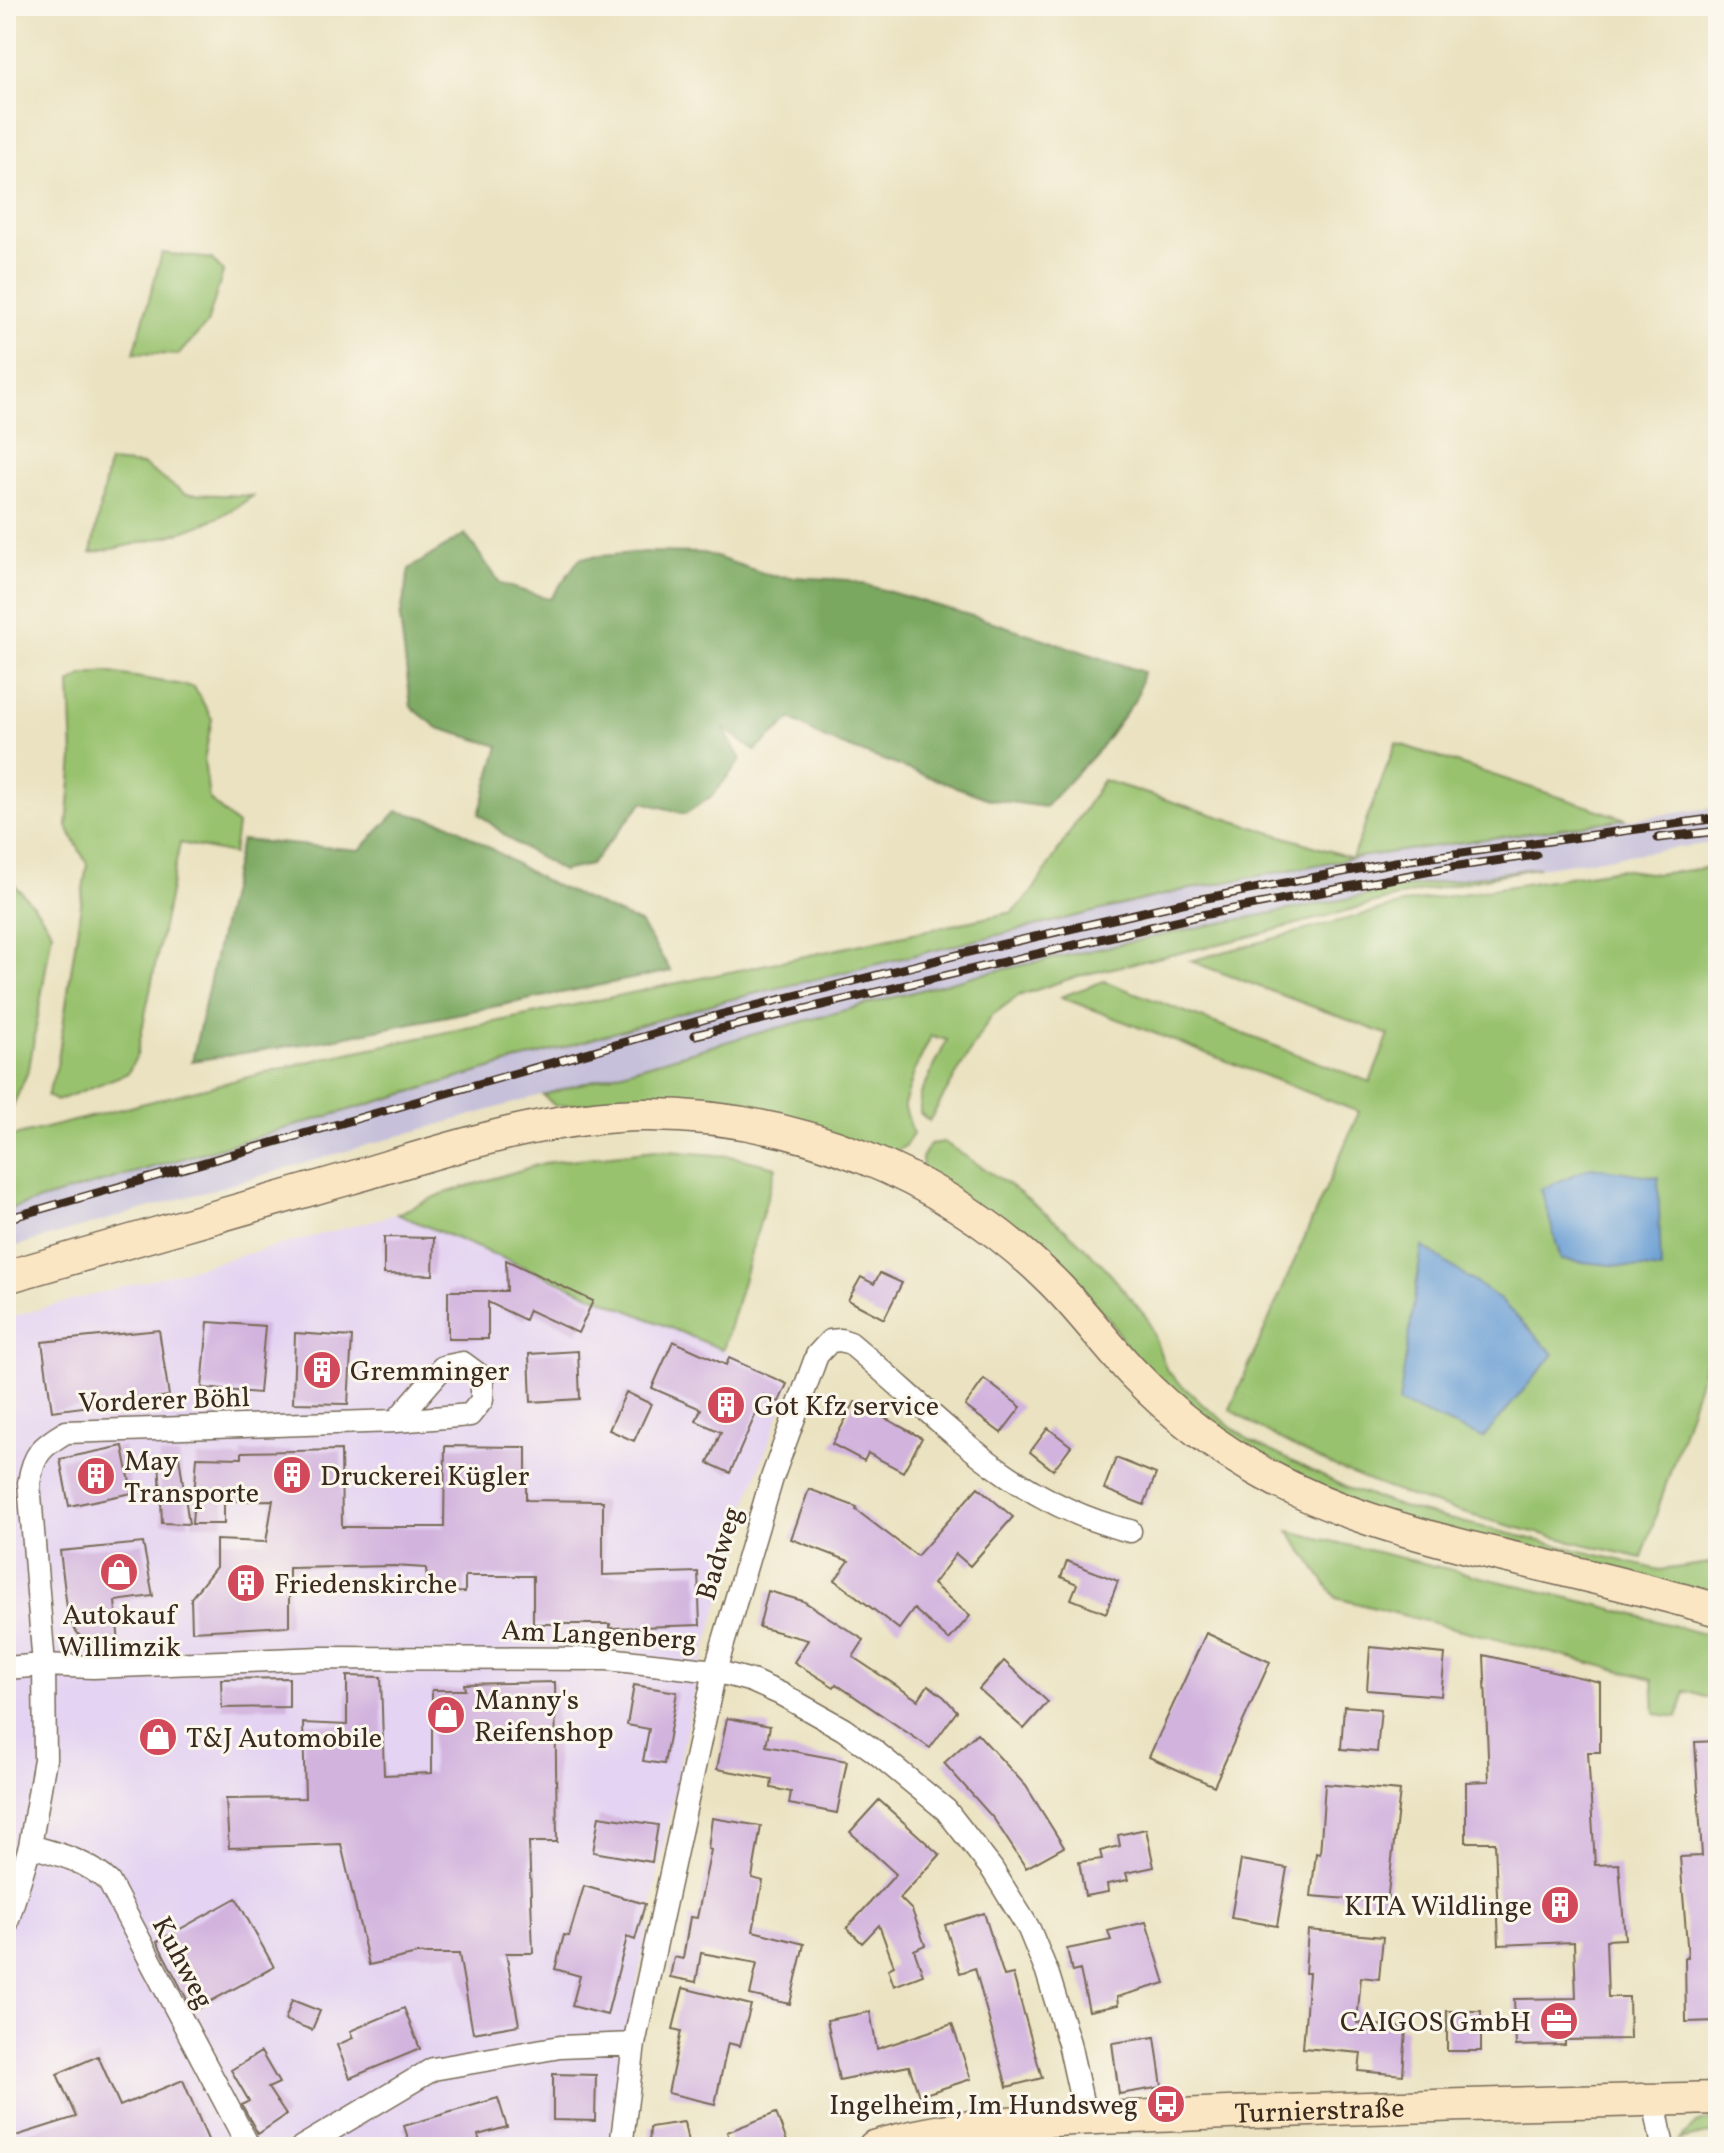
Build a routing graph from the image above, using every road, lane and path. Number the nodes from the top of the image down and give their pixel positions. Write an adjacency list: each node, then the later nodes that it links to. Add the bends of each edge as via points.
1 (6, 1277): 4 (main road, via 544,1124 643,1115 765,1127 871,1160 981,1221 1051,1280 1158,1397 1234,1456 1290,1488 1403,1530)
2 (396, 1421): 5 (street, Vorderer Böhl, via 66,1432 44,1445 29,1483)
3 (1130, 1531): 7 (street, Badweg, via 1024,1489 946,1430 850,1343 830,1341 817,1355 772,1478)
4 (1718, 1610)
5 (44, 1665): 6 (street, Am Langenberg); 7 (street, Am Langenberg, via 321,1658 608,1659); 8 (street, Vorderer Böhl, via 45,1759)
6 (6, 1668)
7 (715, 1671): 10 (street, Badweg); 13 (street, Am Langenberg, via 781,1694 843,1729 946,1810 1029,1929 1069,2043)
8 (30, 1846): 9 (street, Vorderer Böhl); 14 (street, Kuhweg, via 95,1869 109,1882)
9 (6, 1926)
10 (634, 2044): 15 (street, via 560,2047 433,2069); 16 (street, Badweg)
11 (1718, 2098): 12 (main road, Turnierstraße)
12 (1654, 2100): 13 (main road, Turnierstraße); 18 (street)
13 (1086, 2120): 17 (main road, Turnierstraße, via 946,2130)
14 (249, 2147)
15 (302, 2147)
16 (621, 2147)
17 (874, 2147)
18 (1663, 2147)

